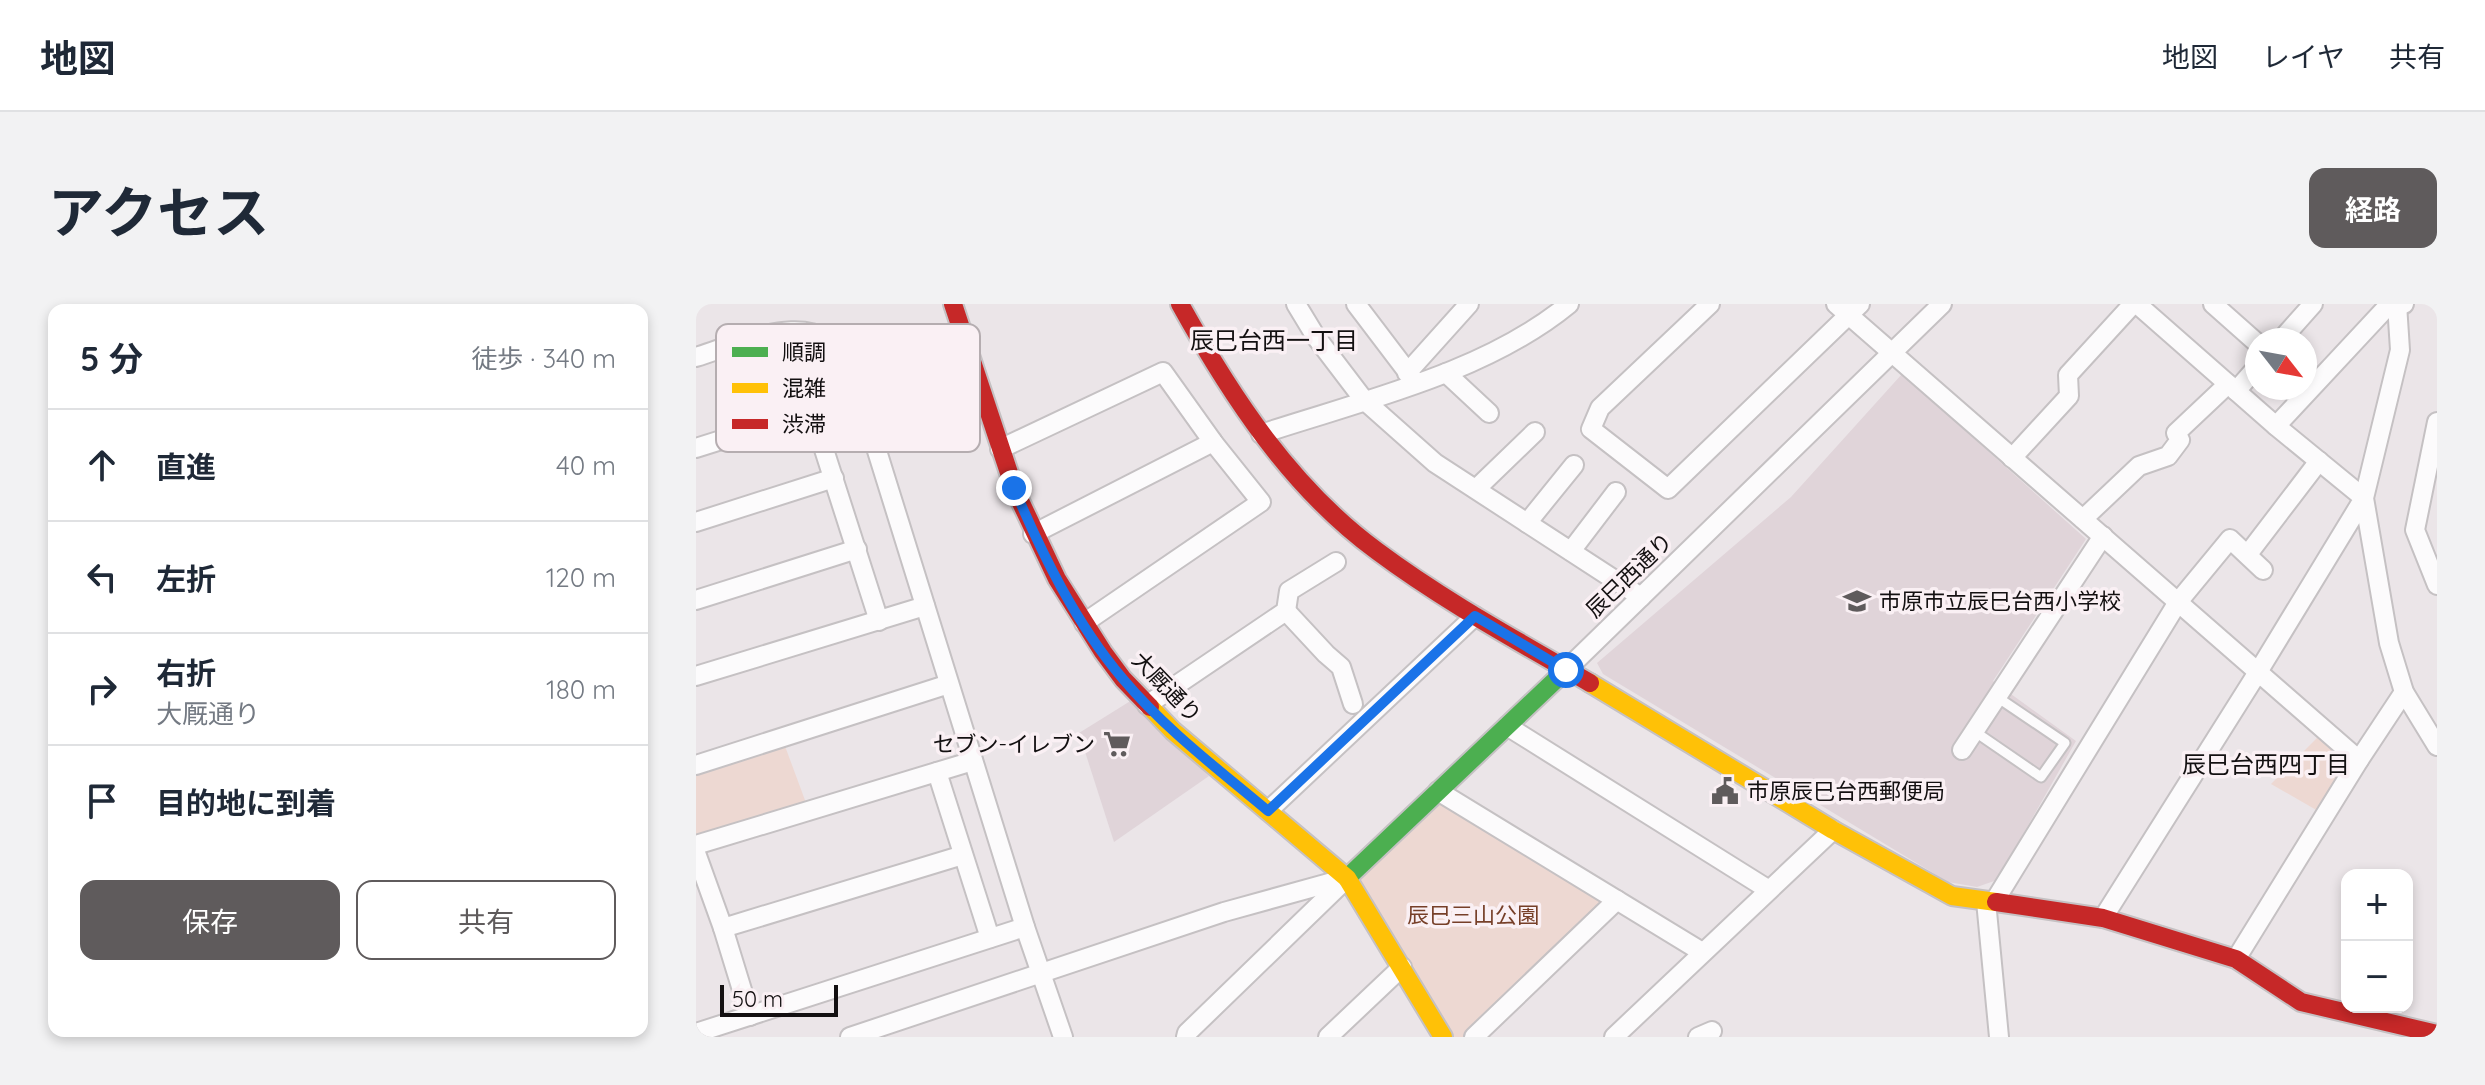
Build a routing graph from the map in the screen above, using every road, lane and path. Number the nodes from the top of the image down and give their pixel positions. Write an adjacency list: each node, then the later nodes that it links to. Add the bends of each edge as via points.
1 (953, 304): 15 (street, 大厩通り)
2 (1180, 304): 31 (street, via 1217,371)
3 (1296, 304): 26 (street)
4 (1469, 304): 23 (street)
5 (1569, 304): 21 (street, via 1492,354)
6 (1710, 304): 14 (street, via 1600,408 1591,429 1668,489)
7 (1942, 304): 19 (street, 辰巳西通り)
8 (2135, 304): 25 (street); 38 (street, via 2068,375 2069,396)
9 (2213, 304): 17 (street)
10 (2313, 304): 16 (street)
11 (2397, 304): 12 (street); 29 (street, via 2386,308); 44 (street, via 2400,350)
12 (2404, 304)
13 (1362, 307): 23 (street)
14 (1849, 308): 19 (street)
15 (959, 324)
16 (2292, 328)
17 (2245, 332)
18 (716, 351): 20 (street)
19 (1892, 353): 38 (street); 56 (street, 辰巳西通り)
20 (696, 357)
21 (1446, 373): 23 (street); 27 (street)
22 (2245, 377): 25 (street)
23 (1412, 378): 26 (street)
24 (980, 387): 35 (street, 大厩通り)
25 (2232, 387): 29 (street); 45 (street, via 2176,433 2180,440 2168,456 2139,466)
26 (1364, 400): 31 (street); 42 (street, via 1435,463)
27 (1489, 413)
28 (2437, 422): 55 (street, via 2415,530)
29 (2276, 426): 39 (street)
30 (1535, 432): 42 (street)
31 (1261, 434): 61 (street, via 1321,502 1375,550)
32 (716, 442): 34 (street)
33 (1213, 442): 35 (street, via 1163,372); 48 (street); 63 (street, via 1261,502)
34 (696, 448)
35 (1000, 449): 48 (street, 大厩通り)
36 (825, 452): 41 (street)
37 (877, 452): 59 (street)
38 (2012, 458): 45 (street)
39 (2319, 461): 44 (street); 52 (street)
40 (1574, 465): 47 (street)
41 (834, 478): 46 (street); 50 (street)
42 (1476, 489): 47 (street)
43 (1616, 492): 51 (street)
44 (2364, 498): 65 (street); 68 (street, via 2389,643)
45 (2083, 519): 49 (street)
46 (696, 522)
47 (1527, 523): 51 (street)
48 (1033, 534): 63 (street, 大厩通り)
49 (2103, 536): 58 (street); 69 (street)
50 (857, 549): 57 (street); 62 (street)
51 (1571, 551): 56 (street)
52 (2248, 554): 54 (street); 58 (street, via 2230,539)
53 (1336, 562): 60 (street, via 1289,591)
54 (2263, 570)
55 (2437, 585)
56 (1641, 597): 64 (street, 辰巳西通り)
57 (696, 600)
58 (2178, 602): 65 (street); 89 (street)
59 (925, 606): 62 (street); 67 (street)
60 (1286, 611): 70 (street, via 1341,667); 71 (street)
61 (1475, 616): 64 (street); 81 (street)
62 (879, 621): 66 (street)
63 (1084, 623): 71 (street, 大厩通り)
64 (1566, 670): 72 (street, 辰巳西通り); 82 (street)
65 (2258, 672): 76 (street); 90 (street)
66 (696, 676)
67 (949, 684): 77 (street); 78 (street)
68 (2404, 692): 74 (street); 76 (street)
69 (1997, 696): 73 (street); 73 (lane, via 2065,743 2041,777)
70 (1353, 704)
71 (1147, 705): 81 (street, 大厩通り)
72 (1507, 726): 80 (street, 辰巳西通り); 87 (street)
73 (1974, 731): 75 (street)
74 (2437, 746)
75 (1962, 750)
76 (2359, 760): 95 (street)
77 (973, 761): 79 (street); 91 (street)
78 (696, 765)
79 (937, 772): 83 (street); 85 (street)
80 (1438, 791): 86 (street, 辰巳西通り); 88 (street)
81 (1268, 811): 86 (street, 大厩通り)
82 (1833, 830): 87 (street); 89 (street, via 1952,896)
83 (696, 845)
84 (696, 853): 92 (street)
85 (963, 855): 92 (street); 93 (street)
86 (1347, 878): 96 (street, 大厩通り); 97 (street); 103 (street)
87 (1769, 890): 94 (street)
88 (1617, 900): 94 (street); 106 (street)
89 (1990, 901): 90 (street); 108 (street)
90 (2103, 918): 95 (street)
91 (1025, 927): 93 (street); 97 (street)
92 (723, 928): 98 (street)
93 (990, 938): 98 (street)
94 (1702, 952): 107 (street)
95 (2236, 959): 100 (street, via 2301,1002)
96 (1402, 967): 104 (street); 105 (street, 大厩通り)
97 (1041, 972): 101 (street); 102 (street)
98 (750, 1016): 99 (street)
99 (696, 1033)
100 (2437, 1034)
101 (850, 1037)
102 (1063, 1037)
103 (1186, 1037)
104 (1328, 1037)
105 (1443, 1037)
106 (1474, 1037)
107 (1614, 1037)
108 (1999, 1037)

